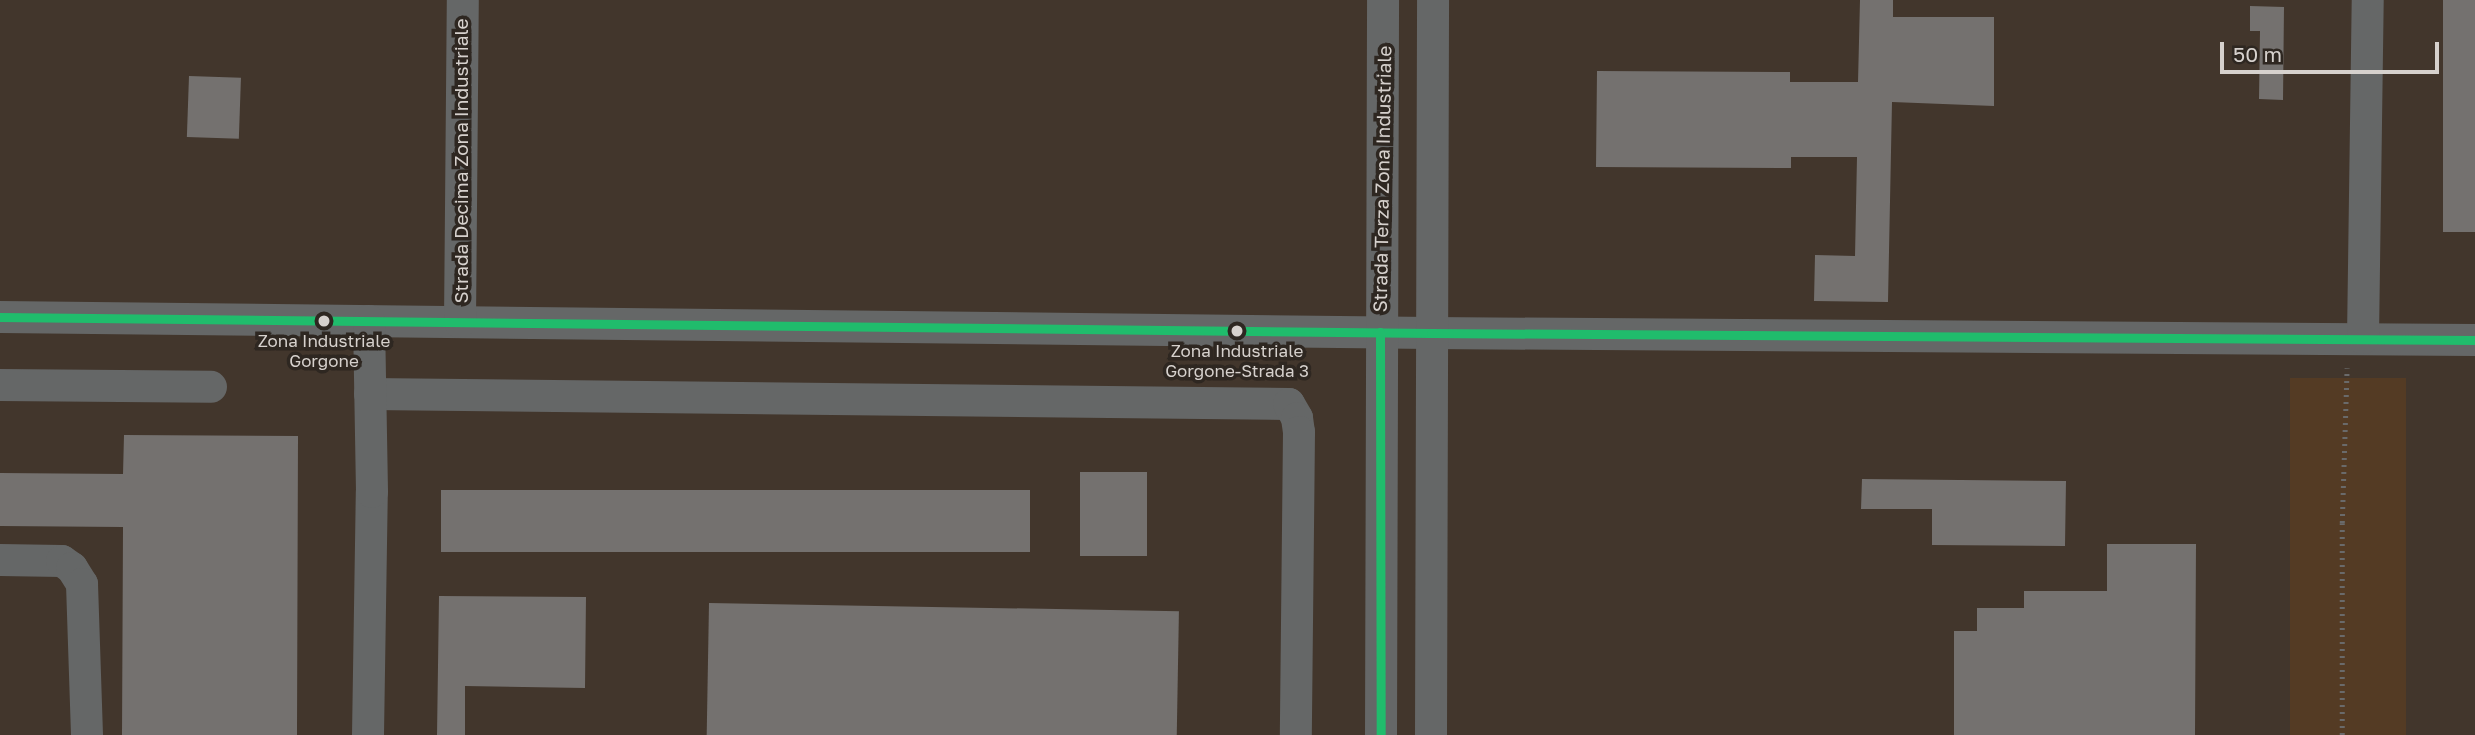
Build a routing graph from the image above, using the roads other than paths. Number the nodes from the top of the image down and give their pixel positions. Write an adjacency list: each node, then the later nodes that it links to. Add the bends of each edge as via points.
1 (463, 0): 7 (street, Strada Decima Zona Industriale)
2 (1383, 0): 8 (street, Strada Terza Zona Industriale)
3 (1433, 0): 9 (street)
4 (2368, 0): 10 (street)
5 (0, 317): 6 (street)
6 (369, 321): 7 (street); 14 (street)
7 (460, 322): 8 (street)
8 (1380, 332): 9 (street); 19 (street, Strada Terza Zona Industriale)
9 (1431, 333): 10 (street); 20 (street)
10 (2355, 338): 11 (street)
11 (2475, 340)
12 (0, 385): 13 (street)
13 (211, 387)
14 (370, 394): 17 (street); 18 (street, via 1289,404 1299,432)
15 (0, 560): 16 (street, via 62,561 82,584)
16 (87, 735)
17 (368, 735)
18 (1296, 735)
19 (1381, 735)
20 (1431, 735)

